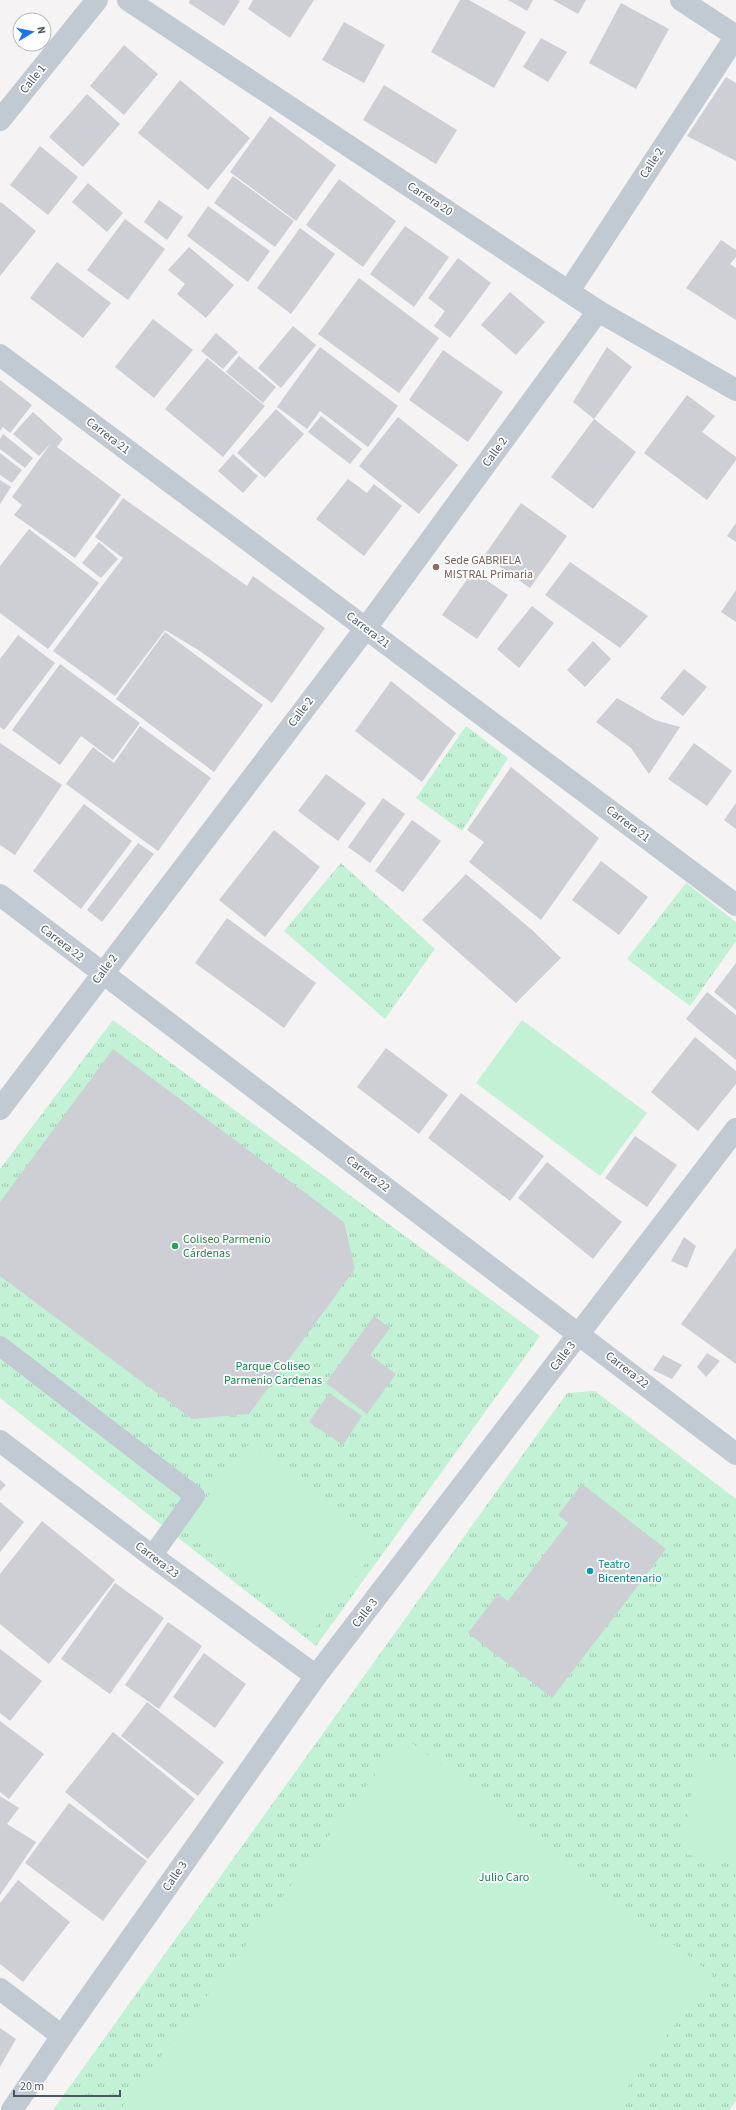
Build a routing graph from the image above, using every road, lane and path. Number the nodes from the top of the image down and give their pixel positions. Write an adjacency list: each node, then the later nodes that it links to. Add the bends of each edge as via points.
1 (96, 0): 5 (street, Calle 1)
2 (128, 0): 6 (street, Carrera 20)
3 (681, 0): 4 (street)
4 (736, 36): 6 (street, Calle 2)
5 (0, 120)
6 (569, 291): 7 (street, Carrera 20)
7 (598, 311): 9 (street, Carrera 20); 10 (street, Calle 2)
8 (0, 355): 10 (street, Carrera 21)
9 (736, 390)
10 (366, 628): 12 (street, Carrera 21); 13 (street, Calle 2)
11 (0, 896): 13 (street, Carrera 22)
12 (736, 905)
13 (102, 973): 14 (street, Calle 2); 16 (street, Carrera 22)
14 (0, 1109)
15 (736, 1129): 16 (street, Calle 3)
16 (580, 1334): 19 (street, Carrera 22); 21 (street, Calle 3)
17 (0, 1346): 20 (lane, via 195,1496)
18 (0, 1441): 20 (street, Carrera 23)
19 (736, 1454)
20 (152, 1556): 21 (street, Carrera 23)
21 (316, 1676): 23 (street, Calle 3)
22 (0, 1989): 23 (street)
23 (62, 2036): 24 (street, Calle 3)
24 (12, 2110)

